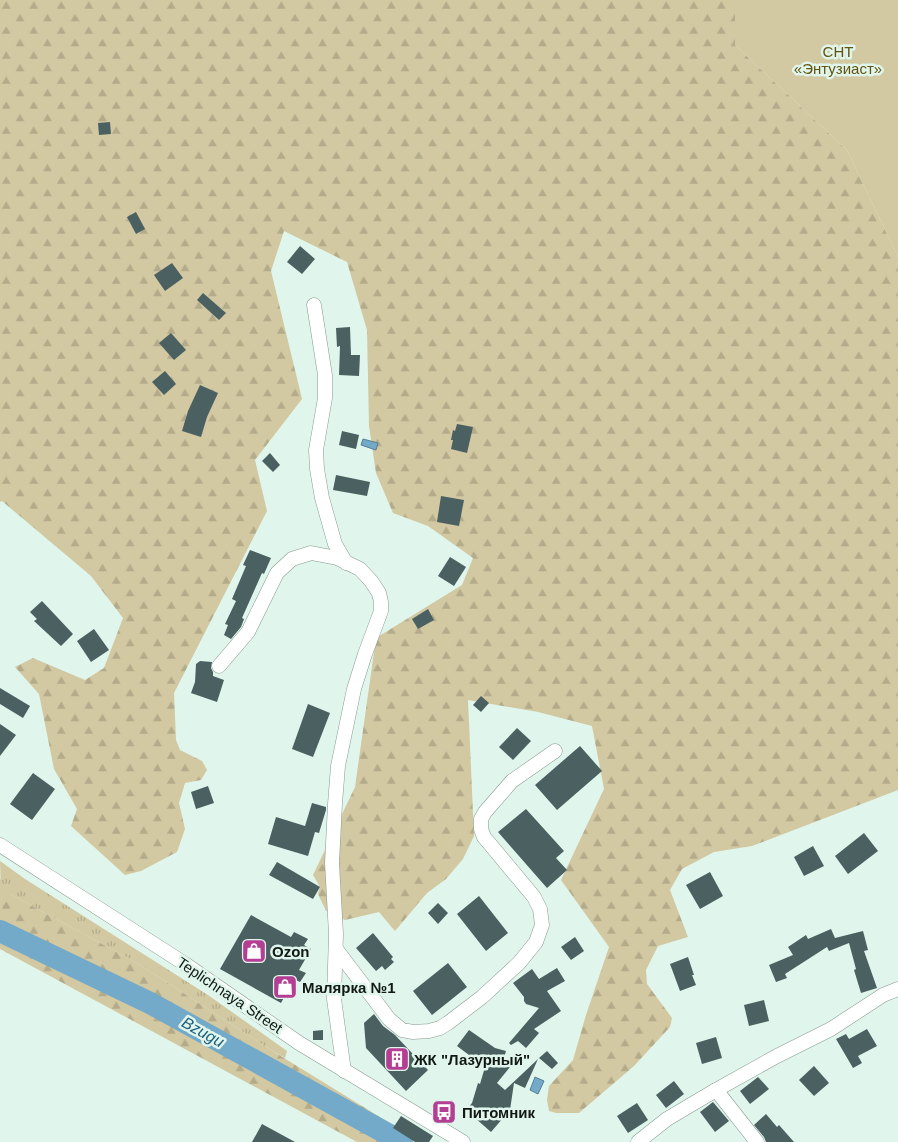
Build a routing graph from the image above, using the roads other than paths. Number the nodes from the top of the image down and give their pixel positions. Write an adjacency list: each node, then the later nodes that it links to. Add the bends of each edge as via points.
1 (314, 305): 2 (street, via 325,375 325,398 316,450 317,469 335,544)
2 (346, 563): 3 (street, via 312,553 292,559 277,573 248,632); 6 (street, via 360,569 371,581 381,602 381,611 354,689 338,766 332,863)
3 (219, 666)
4 (555, 751): 6 (street, via 512,781 481,820 484,837 534,897 542,925 536,942 482,997 440,1028 413,1032 402,1030 389,1019)
5 (0, 845): 8 (street, Teplichnaya Street)
6 (336, 949): 8 (street, via 334,999)
7 (898, 989): 9 (street)
8 (344, 1071): 10 (street, Teplichnaya Street)
9 (716, 1090): 11 (street, via 667,1119); 12 (street)
10 (463, 1142)
11 (638, 1142)
12 (757, 1142)

